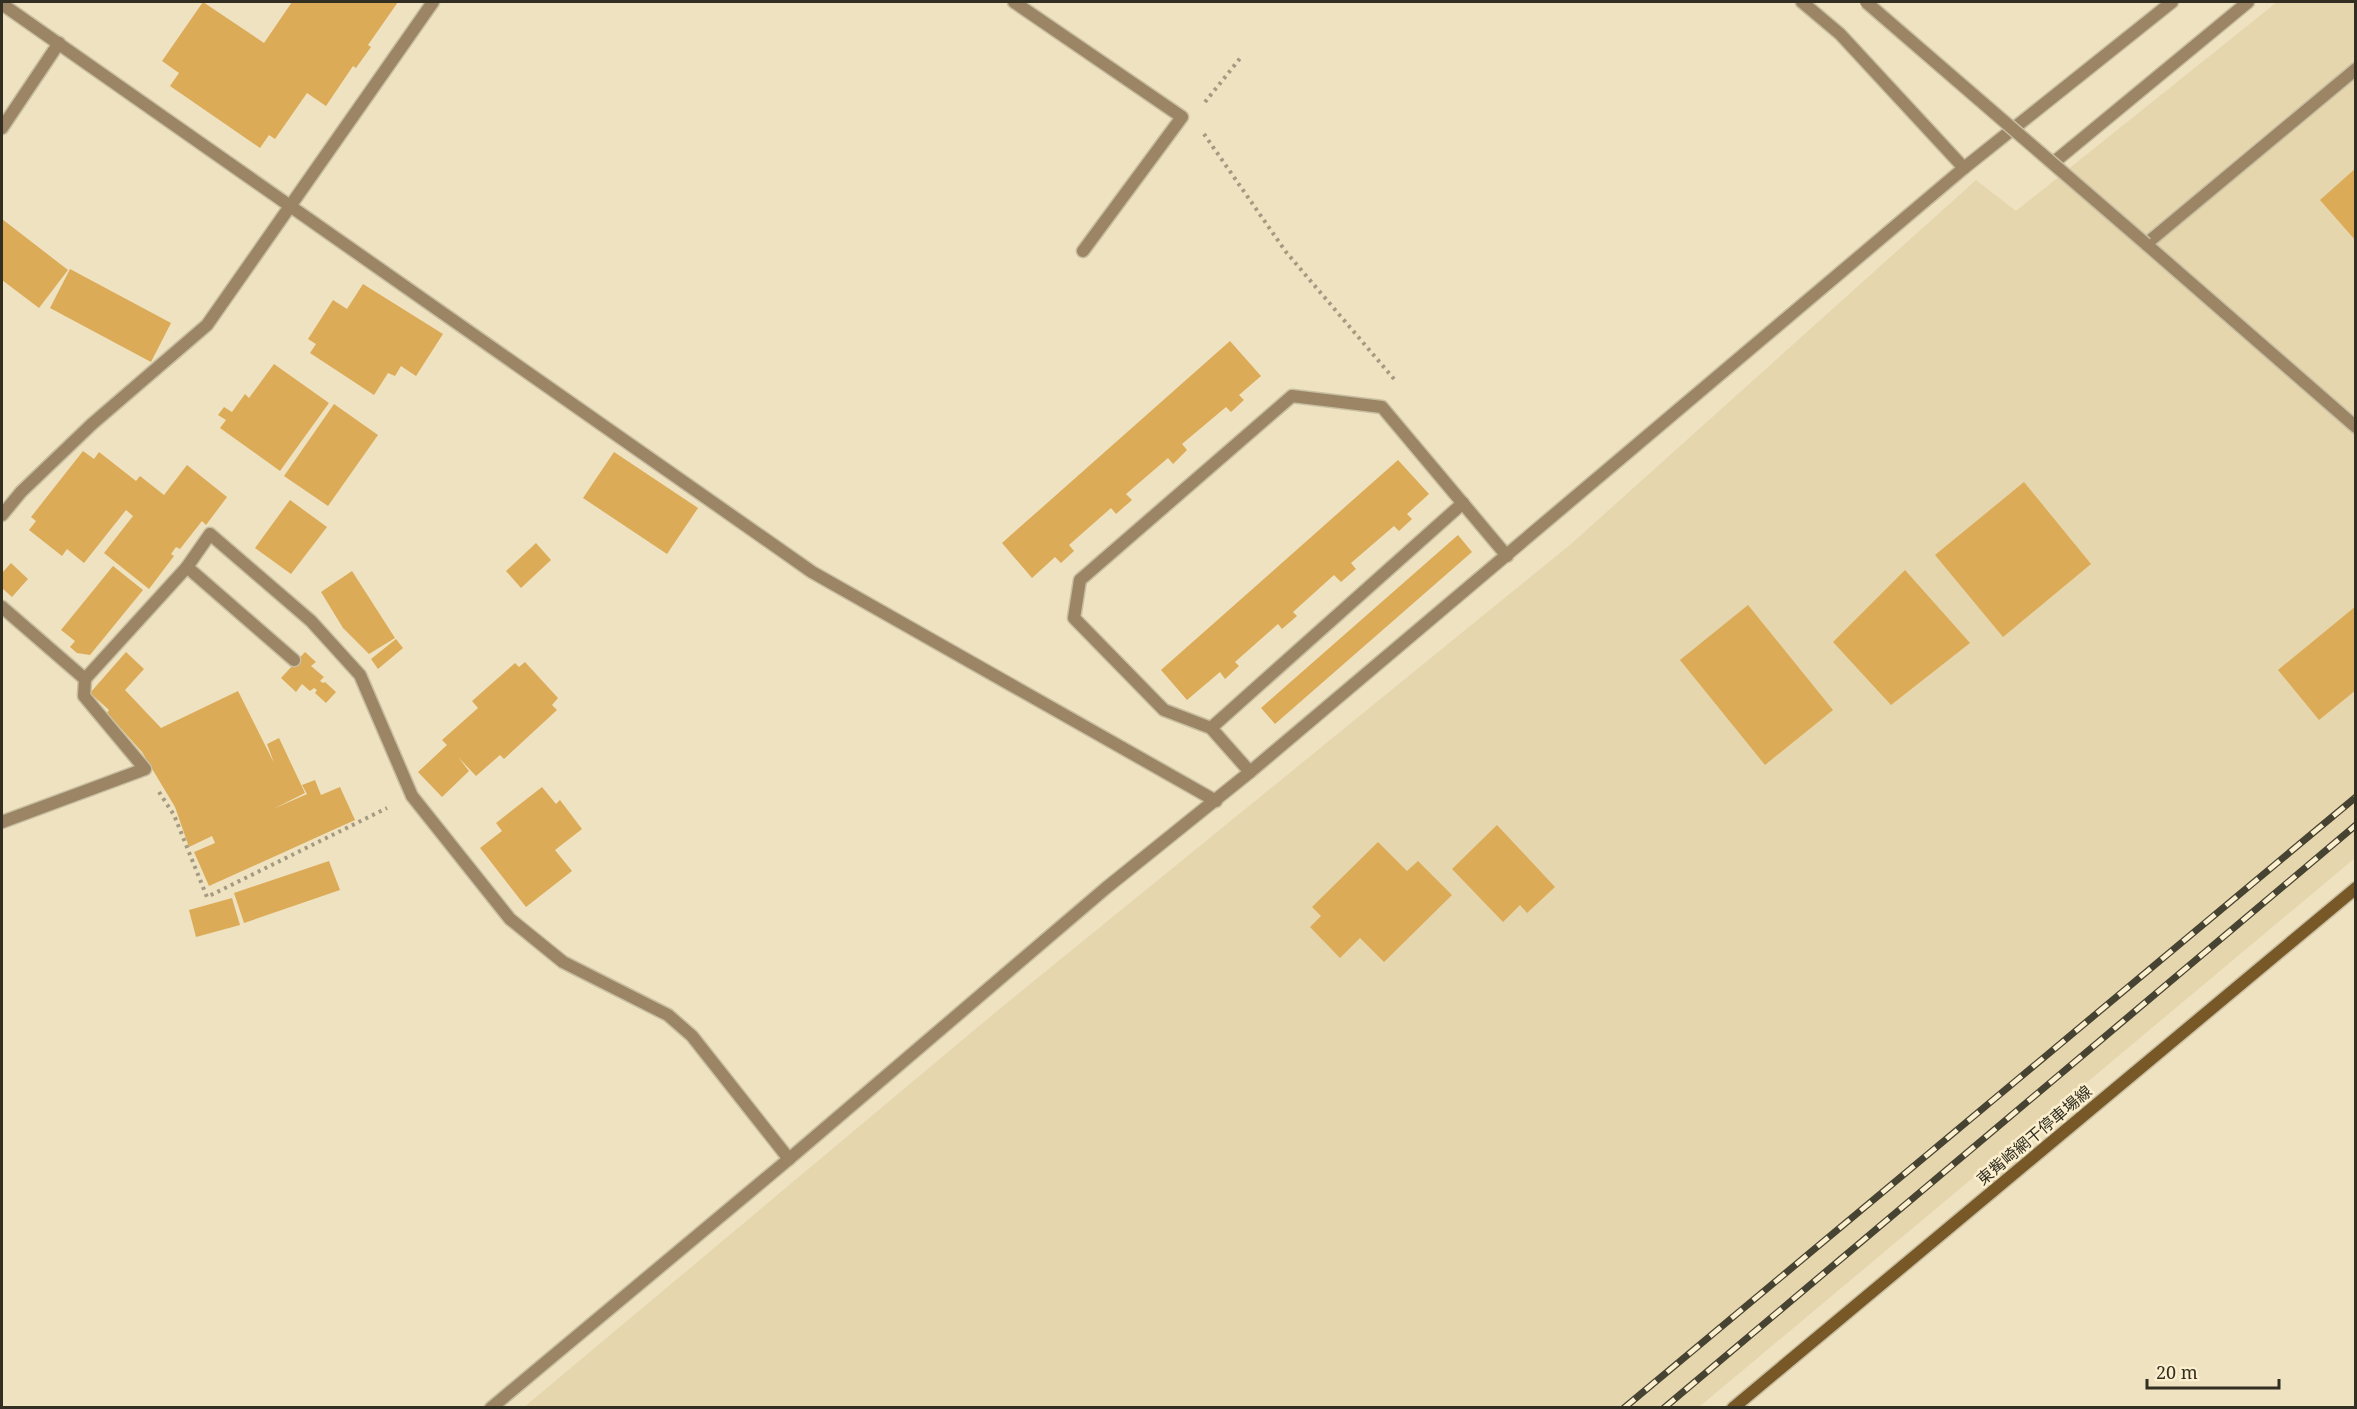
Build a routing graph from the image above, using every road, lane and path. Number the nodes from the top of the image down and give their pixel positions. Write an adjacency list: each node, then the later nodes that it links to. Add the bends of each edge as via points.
1 (433, 2): 15 (street)
2 (1014, 2): 11 (street)
3 (1802, 2): 14 (street, via 1840,34)
4 (1866, 2): 13 (street, bridge)
5 (2172, 2): 14 (street)
6 (2248, 2): 13 (street)
7 (2, 4): 8 (street)
8 (59, 43): 12 (street); 15 (street)
9 (1242, 56): 11 (path)
10 (2355, 69): 16 (street)
11 (1187, 118): 17 (street); 18 (path, via 1286,252)
12 (2, 128)
13 (2053, 163): 16 (street, bridge)
14 (1964, 168): 22 (street)
15 (290, 207): 21 (street, via 207,325 92,424); 31 (street, via 812,572)
16 (2146, 244): 19 (street)
17 (1083, 251)
18 (1399, 385)
19 (2355, 427)
20 (1463, 503): 22 (street); 27 (street); 27 (street, via 1382,406 1292,396 1080,580 1074,618 1164,710)
21 (2, 515)
22 (1507, 556): 29 (street)
23 (187, 567): 25 (street); 26 (street); 30 (street, via 210,534 311,621 360,675)
24 (2, 607): 26 (street)
25 (294, 660)
26 (85, 679): 28 (street, via 84,696)
27 (1211, 728): 29 (street)
28 (145, 769): 30 (path, via 174,815 207,897); 32 (street)
29 (1250, 772): 31 (street)
30 (412, 796): 34 (street, via 510,919 563,962 668,1015 692,1036)
31 (1216, 801): 34 (street, via 1106,888)
32 (2, 822)
33 (2355, 888): 36 (main road, 東觜崎網干停車場線)
34 (789, 1159): 35 (street)
35 (491, 1407)
36 (1733, 1407)

